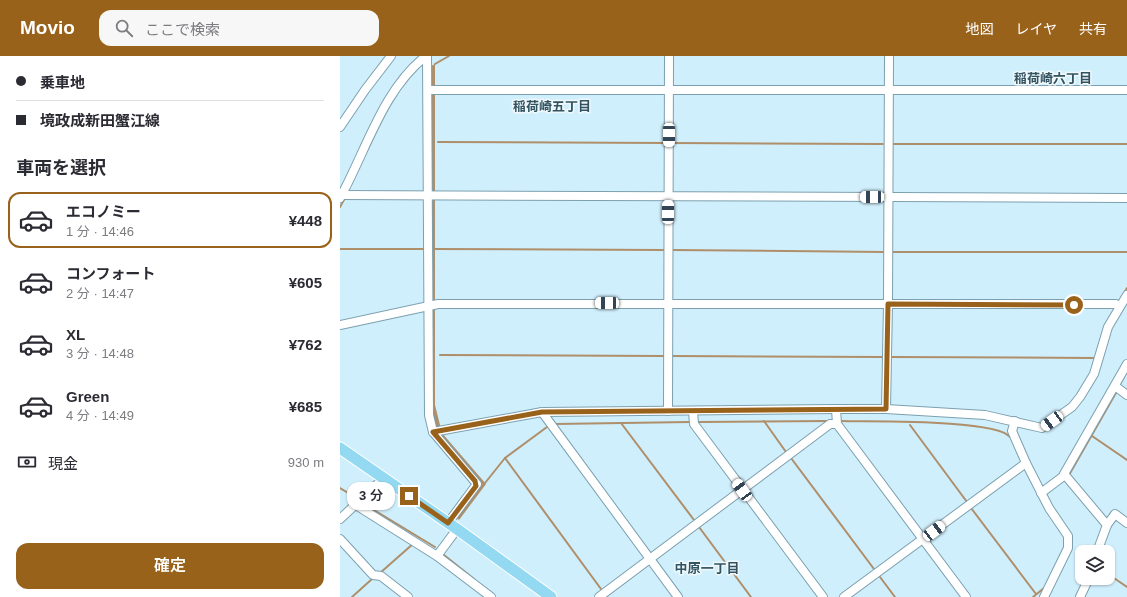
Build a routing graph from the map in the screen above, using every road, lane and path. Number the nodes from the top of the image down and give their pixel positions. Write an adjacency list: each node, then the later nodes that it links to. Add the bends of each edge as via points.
1 (391, 56): 9 (street, via 356,101)
2 (427, 56): 5 (street); 12 (street, via 408,72 394,90)
3 (669, 56): 6 (street)
4 (888, 56): 7 (street)
5 (433, 90): 6 (street); 10 (street)
6 (669, 90): 7 (street); 11 (street)
7 (889, 90): 8 (street); 13 (street)
8 (1127, 90)
9 (340, 127)
10 (428, 196): 11 (street); 12 (street); 18 (street)
11 (668, 196): 13 (street); 16 (street)
12 (341, 197)
13 (888, 197): 14 (street); 17 (street)
14 (1127, 198)
15 (1127, 295): 19 (street)
16 (668, 303): 17 (street); 18 (street); 26 (street)
17 (888, 304): 19 (street); 25 (street)
18 (427, 306): 20 (street); 31 (street, via 429,415)
19 (1120, 306): 29 (street, via 1108,327 1094,374 1072,407 1042,428)
20 (340, 325)
21 (1127, 364): 22 (street)
22 (1114, 386): 23 (street); 34 (street)
23 (1127, 395)
24 (836, 409): 25 (street); 27 (street); 30 (street)
25 (886, 409): 29 (street, via 964,413)
26 (668, 411): 27 (street); 28 (street)
27 (693, 411): 36 (street, via 694,424)
28 (542, 412): 31 (street); 47 (street)
29 (1015, 421): 33 (street, via 1012,431)
30 (837, 424): 36 (street, via 830,424); 44 (street)
31 (436, 431): 42 (street, via 477,484)
32 (340, 448): 35 (main road)
33 (1026, 463): 37 (street); 44 (street)
34 (1065, 476): 37 (street); 41 (street)
35 (383, 479): 38 (street); 42 (main road)
36 (742, 490): 47 (street); 54 (street)
37 (1041, 493): 57 (street, via 1068,536 1068,548)
38 (356, 505): 39 (street); 46 (street)
39 (340, 519)
40 (1127, 523): 41 (street, via 1115,514)
41 (1107, 525): 45 (street)
42 (453, 526): 46 (street); 51 (main road)
43 (340, 539): 49 (street, via 373,575 381,576)
44 (923, 540): 55 (street); 56 (street)
45 (1100, 545)
46 (437, 556): 50 (street)
47 (650, 559): 52 (street); 53 (street)
48 (1085, 585): 58 (street)
49 (408, 597)
50 (491, 597)
51 (551, 597)
52 (599, 597)
53 (678, 597)
54 (823, 597)
55 (844, 597)
56 (966, 597)
57 (1044, 597)
58 (1080, 597)

